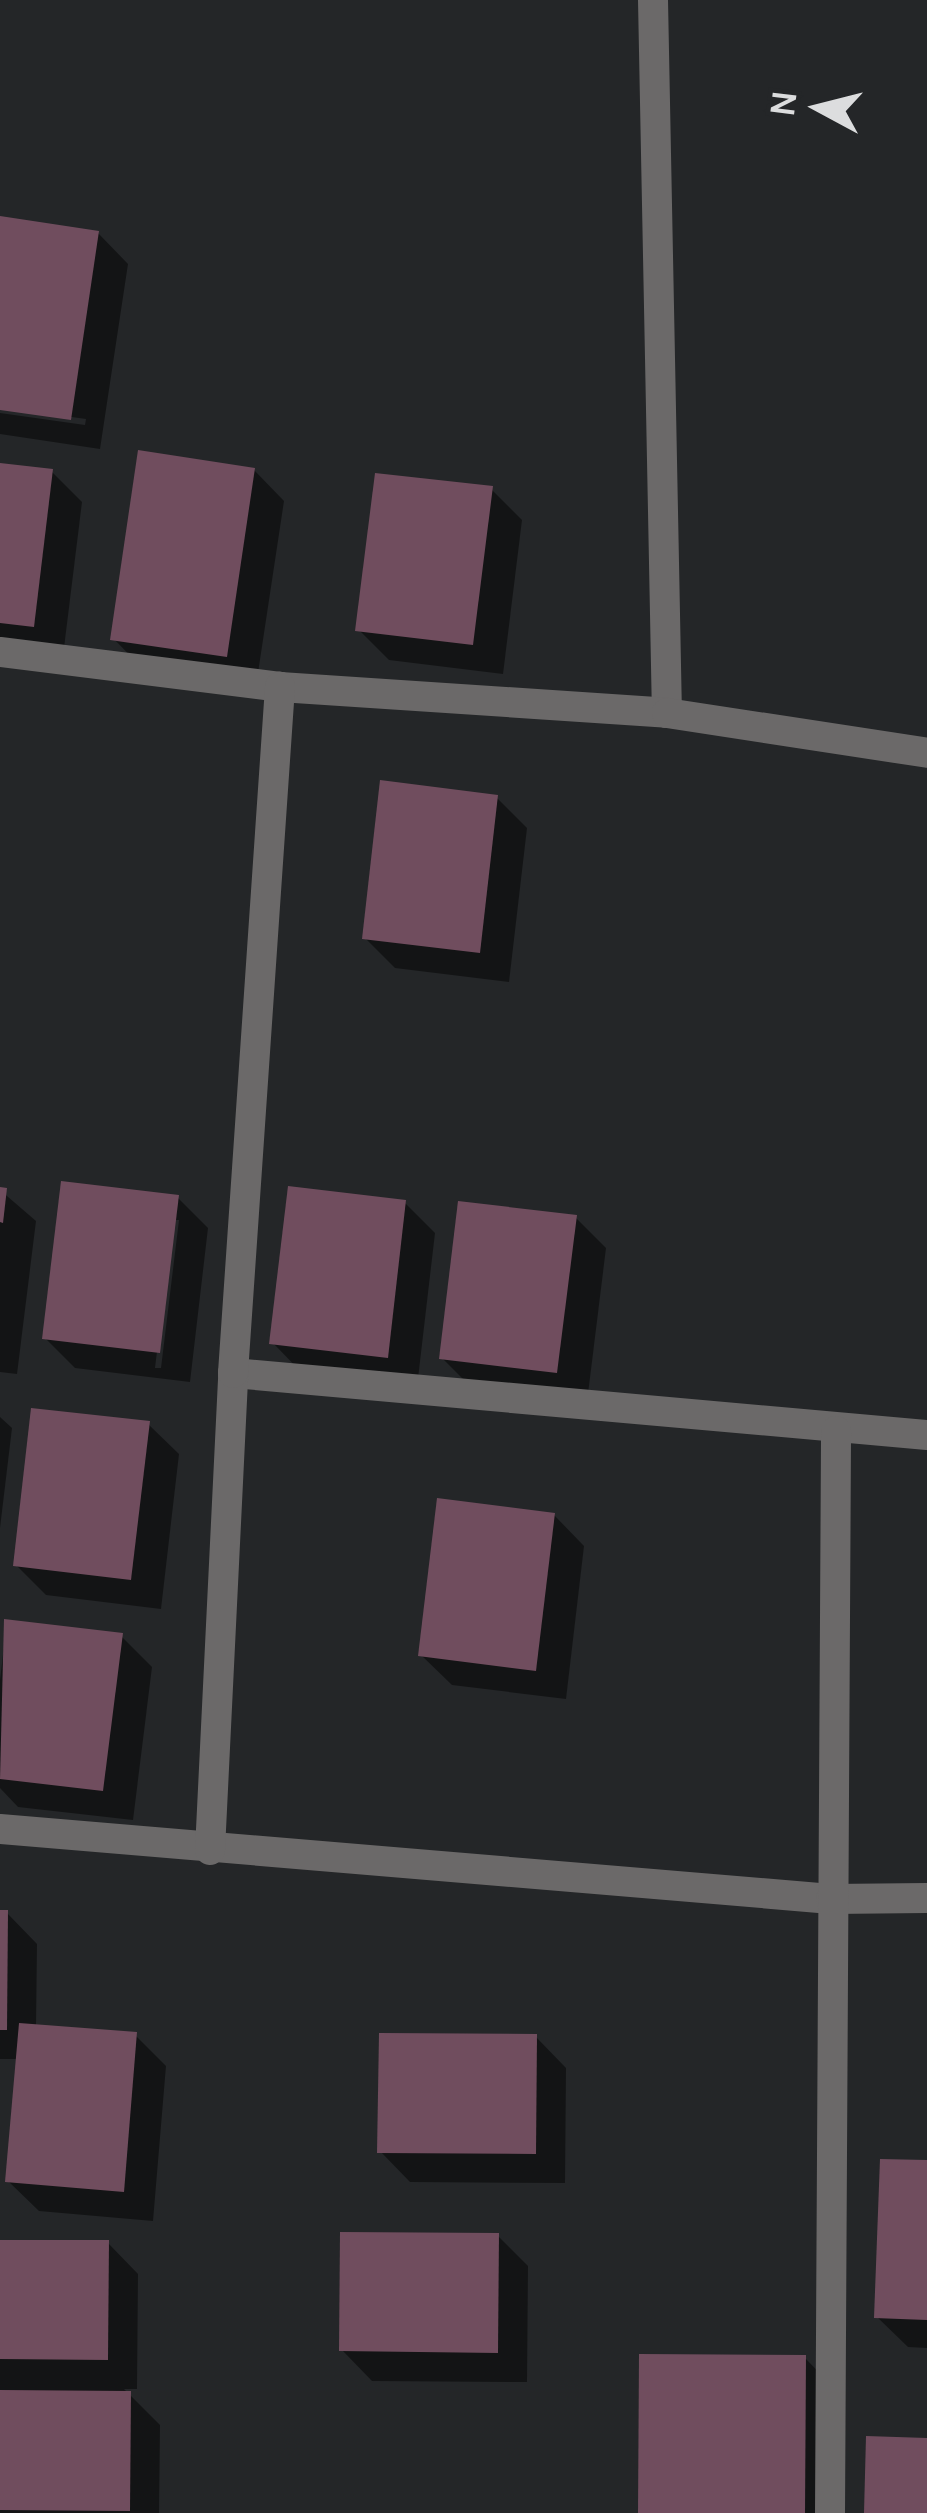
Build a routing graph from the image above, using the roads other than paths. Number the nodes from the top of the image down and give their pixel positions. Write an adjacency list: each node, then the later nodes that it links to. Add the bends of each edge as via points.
1 (653, 0): 4 (street)
2 (0, 652): 3 (street)
3 (280, 687): 4 (street); 6 (street)
4 (667, 713): 5 (street)
5 (927, 754)
6 (233, 1373): 7 (street); 10 (street)
7 (836, 1431): 8 (street); 12 (street)
8 (927, 1435)
9 (0, 1828): 10 (street)
10 (210, 1850): 12 (street)
11 (927, 1898): 12 (street)
12 (831, 1899): 13 (street)
13 (830, 2513)

